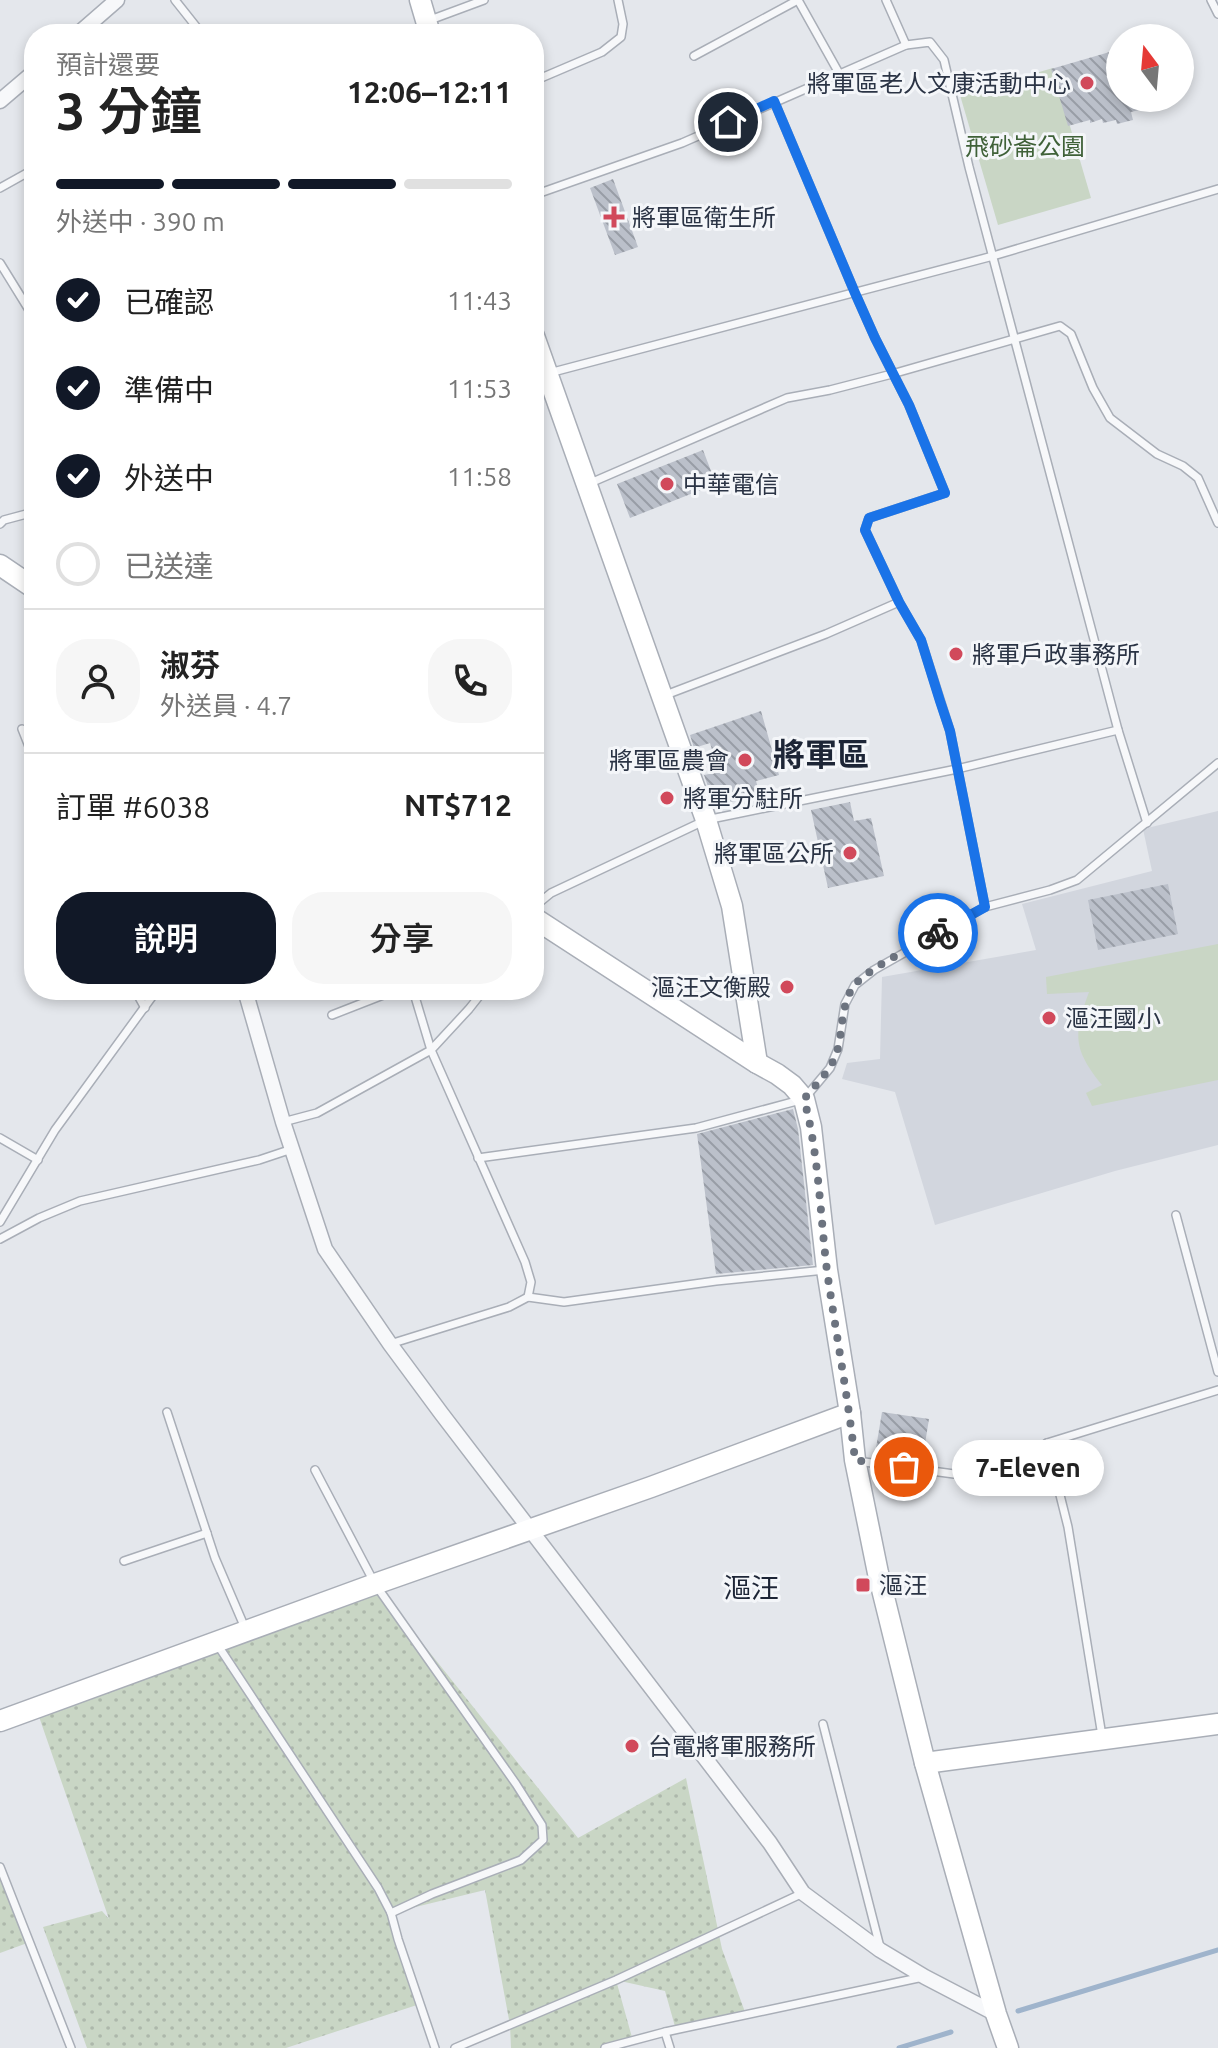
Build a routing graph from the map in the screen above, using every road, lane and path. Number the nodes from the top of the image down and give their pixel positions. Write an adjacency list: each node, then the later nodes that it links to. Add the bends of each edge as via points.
1 (117, 0): 10 (street)
2 (175, 0): 11 (lane)
3 (420, 0): 12 (street)
4 (484, 0): 13 (lane)
5 (618, 0): 17 (lane, via 621,37 602,52)
6 (798, 0): 15 (lane); 16 (lane)
7 (886, 0): 14 (lane)
8 (1211, 0): 9 (lane)
9 (1218, 14)
10 (89, 24)
11 (194, 24)
12 (427, 24)
13 (436, 24)
14 (906, 45): 16 (lane); 25 (lane, via 930,42 944,60)
15 (694, 56)
16 (840, 75): 20 (lane)
17 (544, 77)
18 (24, 81): 19 (street)
19 (0, 101)
20 (774, 101): 24 (lane, via 682,143); 27 (lane)
21 (24, 175): 22 (lane)
22 (0, 188)
23 (1218, 189): 25 (lane)
24 (544, 191)
25 (993, 256): 27 (lane); 29 (lane)
26 (0, 263): 28 (lane)
27 (855, 293): 30 (lane); 31 (lane)
28 (24, 296)
29 (1014, 338): 31 (lane); 35 (lane, via 1060,326 1071,334 1110,418 1198,478); 42 (lane)
30 (544, 374)
31 (892, 374): 33 (lane, via 787,398); 39 (lane, via 945,493 869,518 865,530)
32 (544, 382): 33 (street)
33 (586, 485): 40 (street)
34 (24, 515): 36 (lane)
35 (1218, 523)
36 (0, 524)
37 (0, 565): 38 (street)
38 (24, 581)
39 (899, 602): 40 (lane); 45 (lane, via 921,640)
40 (662, 696): 46 (street)
41 (22, 729): 43 (lane)
42 (1118, 730): 45 (lane); 47 (lane)
43 (24, 734)
44 (1218, 763): 47 (lane)
45 (957, 769): 46 (lane); 49 (lane)
46 (706, 820): 48 (lane); 60 (street, via 732,906)
47 (1147, 823): 49 (lane, via 1077,880)
48 (544, 899)
49 (985, 907): 61 (lane, via 855,985 845,1004 830,1068)
50 (544, 925): 60 (street)
51 (141, 1000): 57 (lane)
52 (150, 1000): 57 (lane)
53 (248, 1000): 62 (street)
54 (370, 1000): 58 (lane)
55 (416, 1000): 59 (lane)
56 (476, 1000): 59 (lane)
57 (145, 1008): 66 (lane)
58 (332, 1015)
59 (431, 1050): 62 (lane, via 317,1113); 65 (lane)
60 (757, 1063): 61 (street)
61 (804, 1099): 65 (lane, via 696,1128); 70 (street)
62 (283, 1122): 64 (street)
63 (0, 1138): 66 (lane)
64 (292, 1149): 69 (lane, via 80,1201); 72 (street, via 325,1249)
65 (478, 1158): 71 (lane, via 525,1262 531,1282)
66 (38, 1160): 68 (lane)
67 (1176, 1215): 73 (lane)
68 (0, 1222)
69 (0, 1239)
70 (827, 1270): 71 (lane, via 564,1302); 76 (street)
71 (528, 1297): 72 (lane)
72 (390, 1344): 80 (street)
73 (1218, 1372)
74 (1218, 1390): 77 (lane)
75 (167, 1412): 81 (lane)
76 (850, 1413): 78 (street); 80 (street)
77 (1047, 1443): 78 (lane, via 1013,1466 954,1474); 89 (lane, via 1068,1527)
78 (855, 1460): 90 (street)
79 (315, 1470): 83 (lane)
80 (531, 1529): 83 (street); 92 (street)
81 (207, 1533): 82 (lane); 84 (lane)
82 (124, 1561)
83 (375, 1584): 84 (street); 93 (lane, via 516,1784 542,1825 543,1840 521,1860)
84 (245, 1630): 85 (street)
85 (215, 1642): 86 (street); 93 (lane)
86 (0, 1721)
87 (823, 1724): 94 (lane)
88 (1218, 1724): 89 (street)
89 (1102, 1738): 90 (street)
90 (925, 1763): 96 (street)
91 (0, 1867): 98 (lane)
92 (803, 1893): 94 (street); 100 (lane)
93 (391, 1913): 99 (lane)
94 (880, 1950): 95 (street)
95 (925, 1977): 96 (street); 97 (lane)
96 (996, 2014): 103 (street)
97 (665, 2032): 101 (lane); 102 (lane)
98 (71, 2048)
99 (435, 2048)
100 (455, 2048)
101 (605, 2048)
102 (670, 2048)
103 (1008, 2048)

